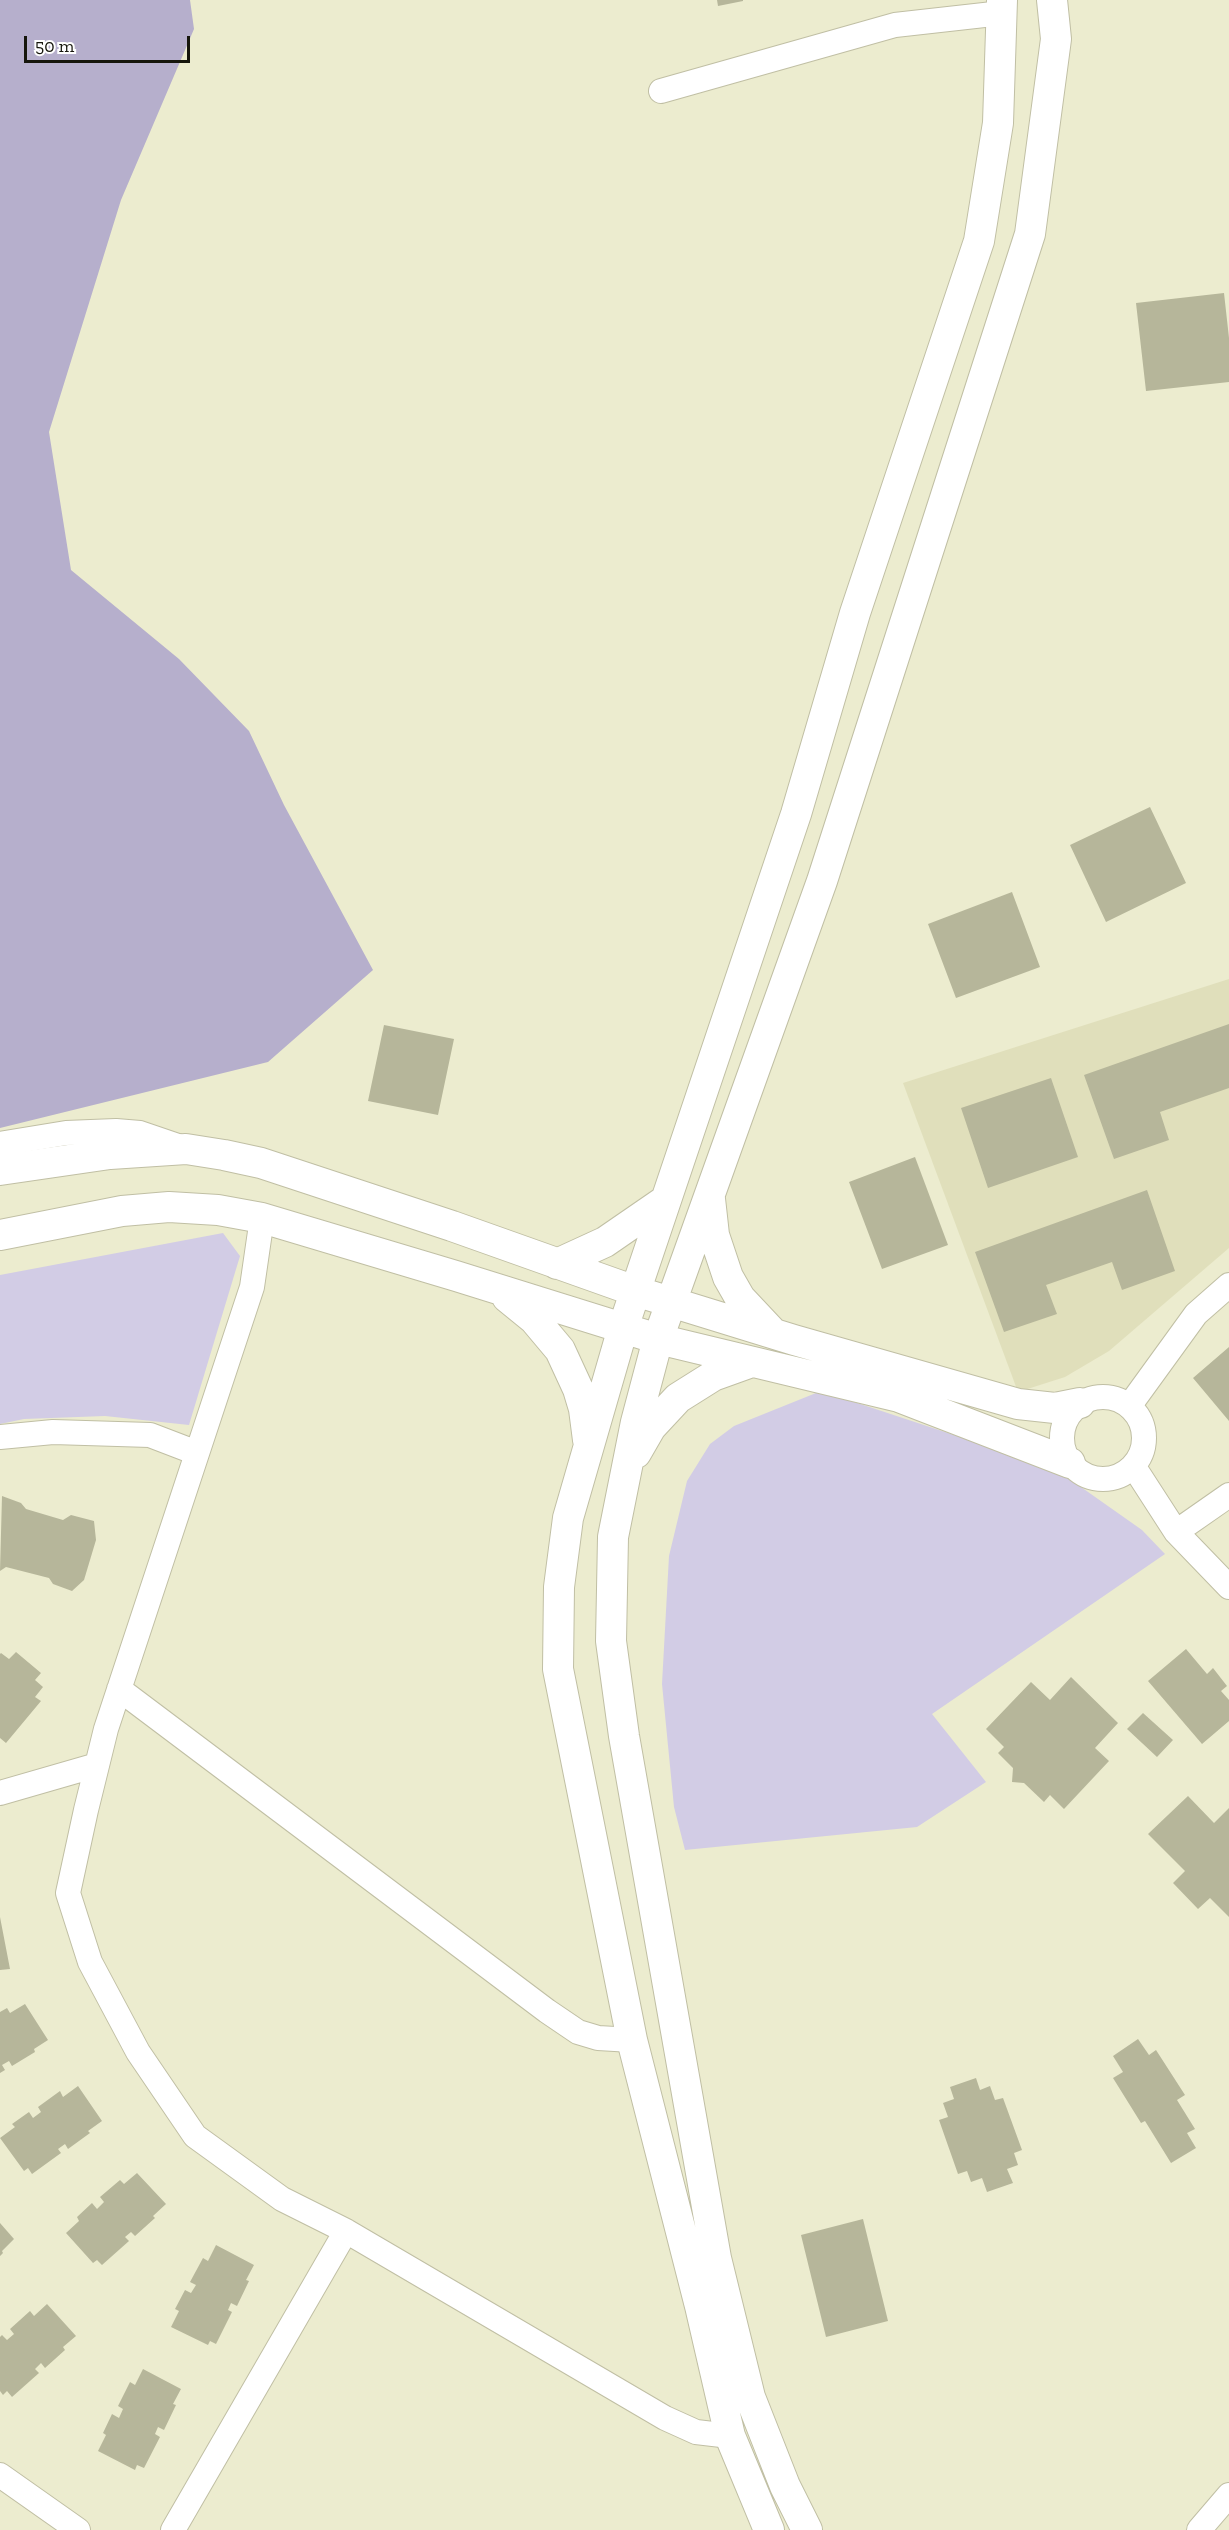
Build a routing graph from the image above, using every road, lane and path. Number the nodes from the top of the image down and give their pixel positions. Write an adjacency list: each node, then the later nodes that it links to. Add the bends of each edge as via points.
1 (1052, 0): 7 (street, via 1056,39 1030,234 822,881)
2 (1002, 6): 3 (street, via 896,25); 8 (street, via 998,123 979,242 855,613 796,814)
3 (661, 91)
4 (0, 1144): 5 (street, via 66,1133 116,1131 140,1133)
5 (186, 1149): 6 (street, via 110,1154); 11 (street, via 261,1163)
6 (0, 1170)
7 (710, 1189): 15 (street); 17 (street, via 714,1235 728,1277 740,1298)
8 (666, 1200): 11 (street, via 605,1242); 14 (street)
9 (262, 1218): 10 (street, via 169,1207 122,1210); 12 (street); 24 (street, via 252,1287)
10 (0, 1235)
11 (557, 1264): 14 (street)
12 (483, 1284): 16 (street); 23 (street, via 526,1312 560,1350 578,1389)
13 (1229, 1285): 21 (street, via 1196,1314)
14 (635, 1291): 15 (street); 16 (street)
15 (670, 1301): 17 (street); 18 (street)
16 (623, 1328): 18 (street); 23 (street)
17 (773, 1333): 20 (street, via 1018,1404 1055,1408)
18 (658, 1339): 19 (street); 27 (street)
19 (752, 1362): 25 (street, via 899,1396); 27 (street, via 713,1376 678,1398 651,1427)
20 (1080, 1403): 21 (street, via 1106,1396); 25 (street, via 1064,1423 1061,1436)
21 (1130, 1405): 26 (street, via 1139,1415 1145,1441)
22 (0, 1437): 24 (street, via 53,1432 150,1435)
23 (589, 1451): 34 (street, via 567,1530 559,1587 558,1669)
24 (197, 1453): 31 (street)
25 (1070, 1463): 26 (street, via 1094,1479 1109,1479)
26 (1134, 1467): 29 (street)
27 (624, 1480): 42 (street, via 613,1537 611,1641 624,1736 716,2258 750,2397)
28 (1229, 1495): 29 (street)
29 (1176, 1532): 30 (street)
30 (1229, 1587)
31 (119, 1689): 32 (street); 34 (street, via 554,2016 578,2032 598,2038)
32 (97, 1765): 33 (street); 35 (street, via 68,1893 90,1962 127,2032 195,2136 282,2199)
33 (0, 1793)
34 (632, 2040): 36 (street)
35 (346, 2231): 36 (street, via 665,2418 696,2432); 40 (street)
36 (730, 2436): 41 (street)
37 (0, 2475): 39 (street)
38 (1229, 2495): 43 (street)
39 (78, 2530)
40 (173, 2530)
41 (769, 2530)
42 (807, 2530)
43 (1199, 2530)

